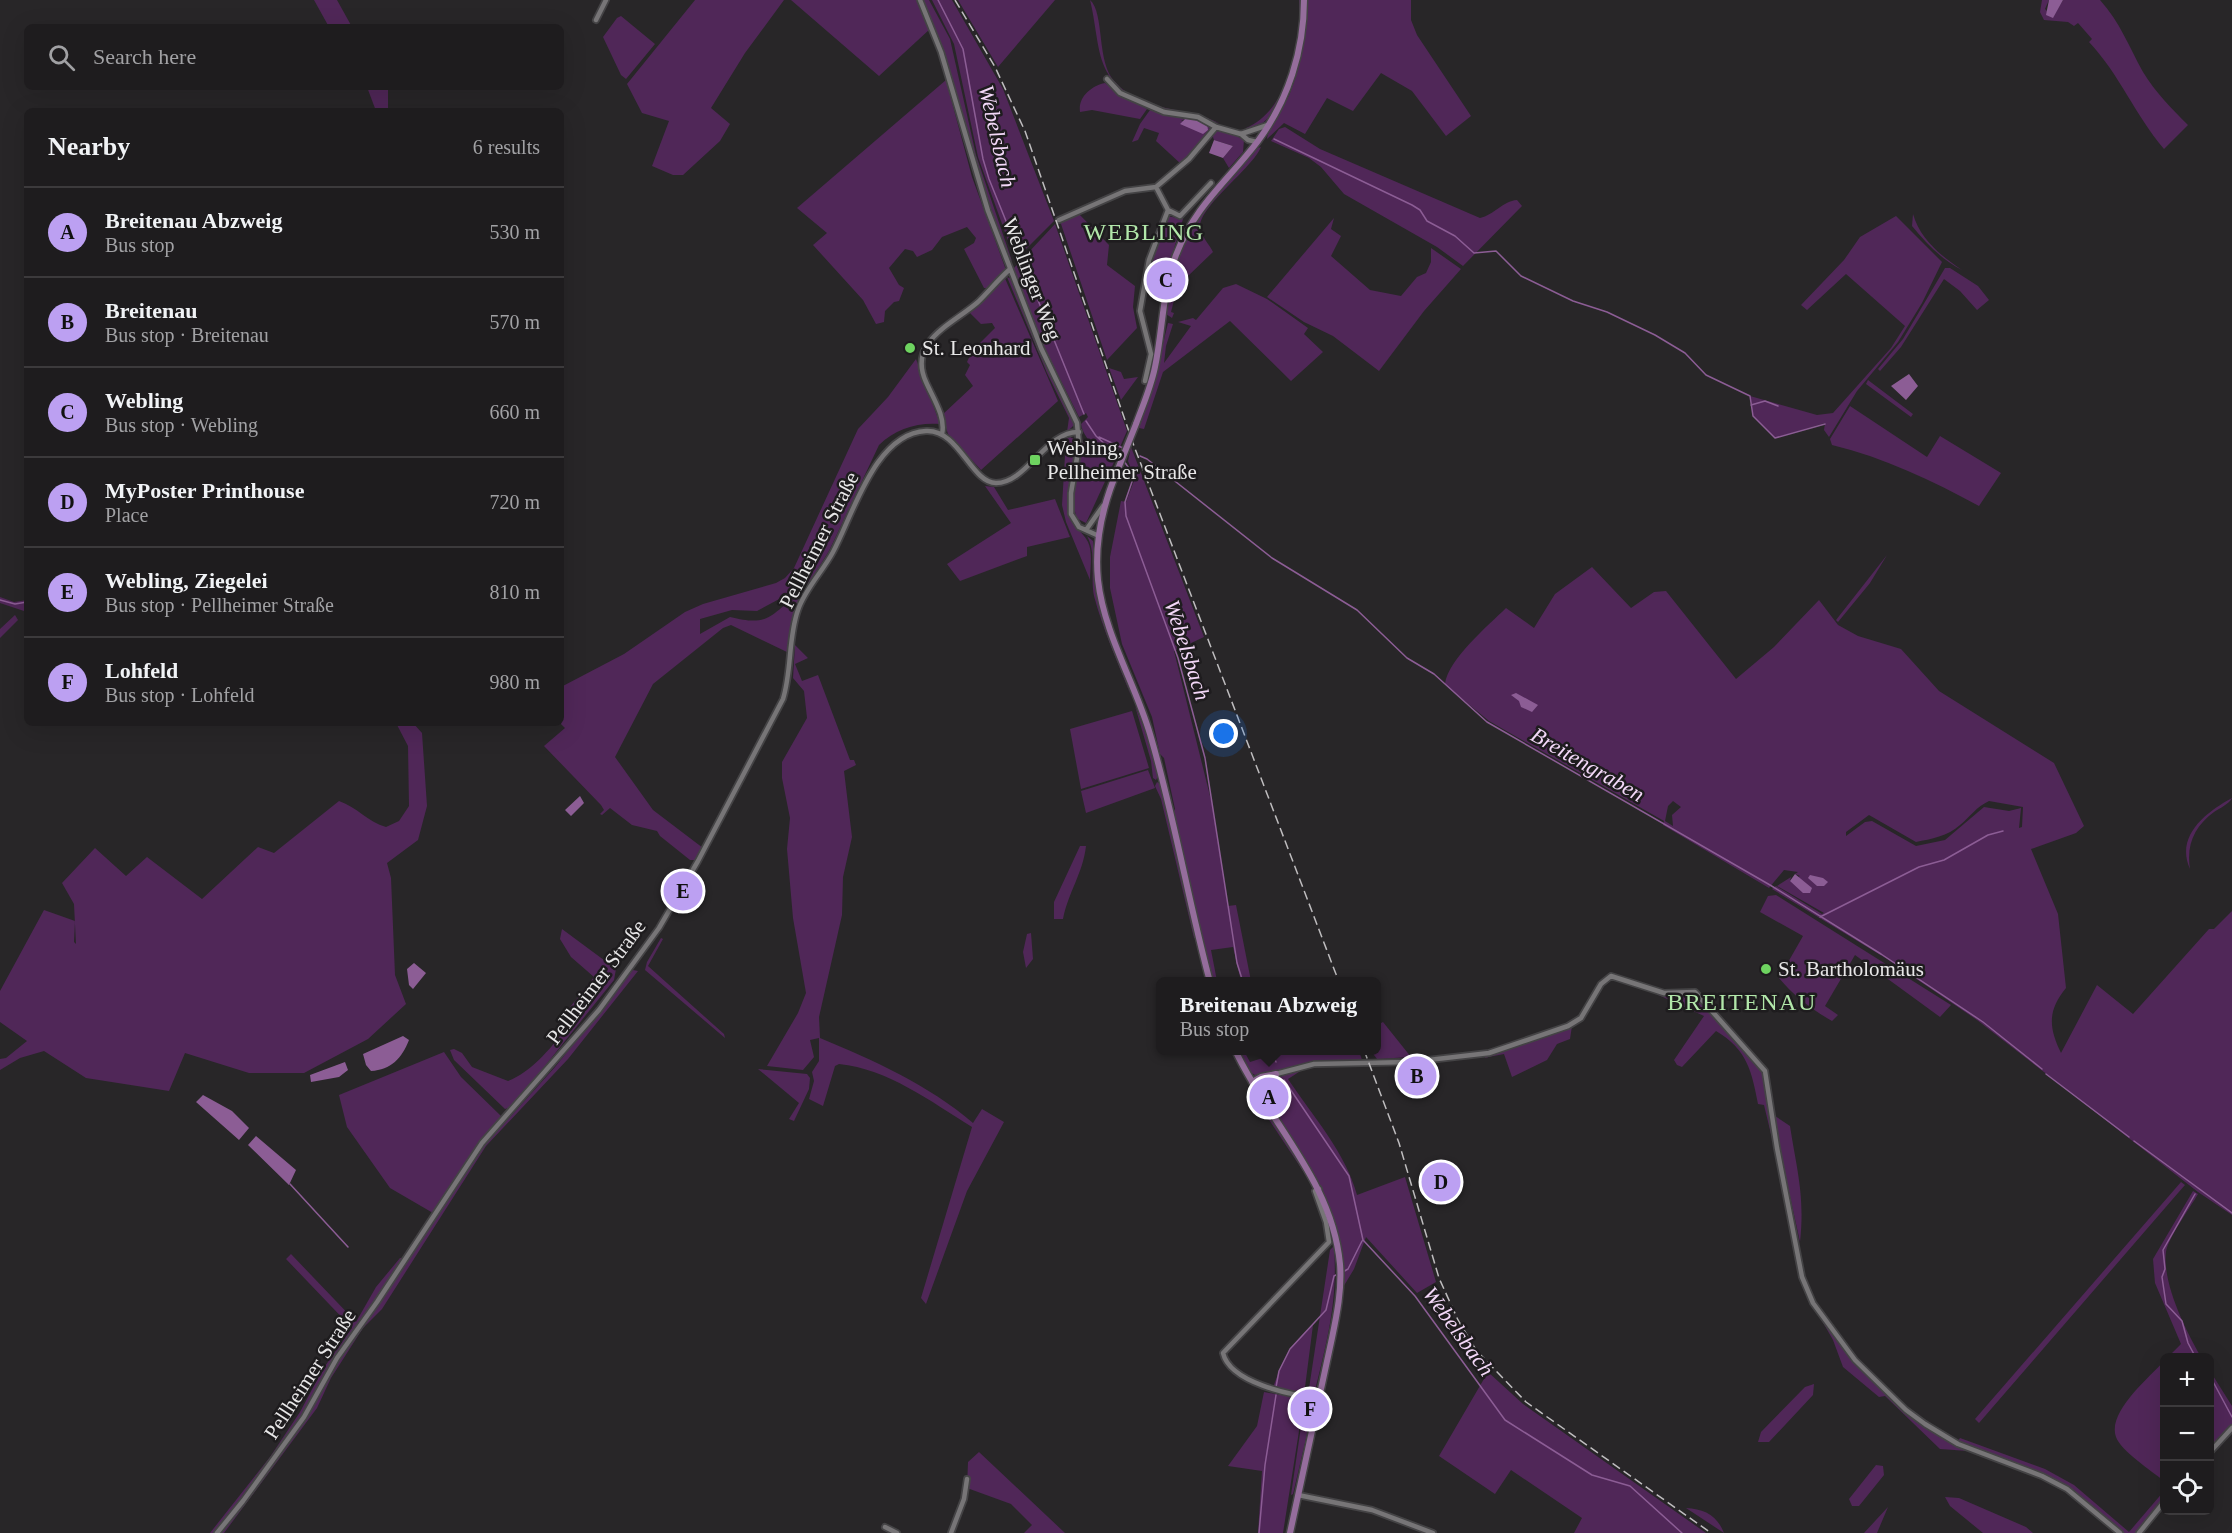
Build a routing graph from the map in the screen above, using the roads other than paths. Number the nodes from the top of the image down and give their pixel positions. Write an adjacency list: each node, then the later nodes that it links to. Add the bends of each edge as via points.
1 (606, 0): 4 (street)
2 (920, 0): 14 (street, Weblinger Weg, via 941,52 984,201)
3 (1304, 0): 6 (main road, via 1303,32 1296,62 1283,99)
4 (596, 20)
5 (1107, 79): 7 (street, via 1120,93 1150,108 1198,117)
6 (1268, 125): 8 (street); 9 (main road)
7 (1216, 127): 8 (street); 11 (street, via 1189,159)
8 (1244, 133): 9 (street, via 1248,140)
9 (1257, 142): 18 (main road, bridge, via 1200,207 1184,236 1167,288 1150,387)
10 (1211, 183): 12 (street, via 1183,215)
11 (1156, 187): 12 (street); 13 (street, via 1125,191)
12 (1168, 210): 15 (street, via 1149,260 1141,302 1151,354)
13 (1059, 220)
14 (1010, 268): 16 (street, Weblinger Weg); 17 (street, via 977,302 937,332 922,352 923,377 944,426)
15 (1145, 381)
16 (1079, 432): 17 (street, via 1053,443 1012,479 997,483 986,480); 19 (street, Weblinger Weg, via 1070,503 1075,521)
17 (942, 434): 35 (street, Pellheimer Straße, via 927,431 908,436 891,447 879,462 833,552 798,609 788,680 779,709 659,928 599,1010 482,1143 337,1358 304,1417)
18 (1105, 503): 19 (street); 20 (main road)
19 (1086, 530): 20 (street)
20 (1099, 536): 21 (main road, via 1101,594 1150,735)
21 (1209, 977)
22 (1238, 1055): 25 (main road)
23 (1276, 1074): 24 (main road); 25 (main road, via 1261,1077); 40 (street, via 1314,1064 1412,1062 1489,1053 1581,1018 1601,984 1611,975 1664,993 1695,992 1765,1071 1802,1277 1819,1312 1855,1360 1925,1424 1958,1444 2067,1489)
24 (1269, 1080): 25 (main road); 26 (main road, via 1266,1091)
25 (1253, 1084): 26 (main road)
26 (1270, 1111): 27 (main road)
27 (1319, 1189): 28 (main road, via 1335,1236 1340,1276 1332,1338); 28 (street, via 1315,1191 1329,1242 1223,1353 1230,1365 1263,1387)
28 (1317, 1398): 32 (main road)
29 (2232, 1428): 30 (street)
30 (2214, 1448)
31 (967, 1479): 37 (street)
32 (1297, 1495): 38 (main road); 39 (street, via 1372,1510)
33 (2160, 1507): 41 (street)
34 (885, 1527): 36 (street)
35 (216, 1533)
36 (897, 1533)
37 (951, 1533)
38 (1290, 1533)
39 (1433, 1533)
40 (2120, 1533)
41 (2139, 1533)

